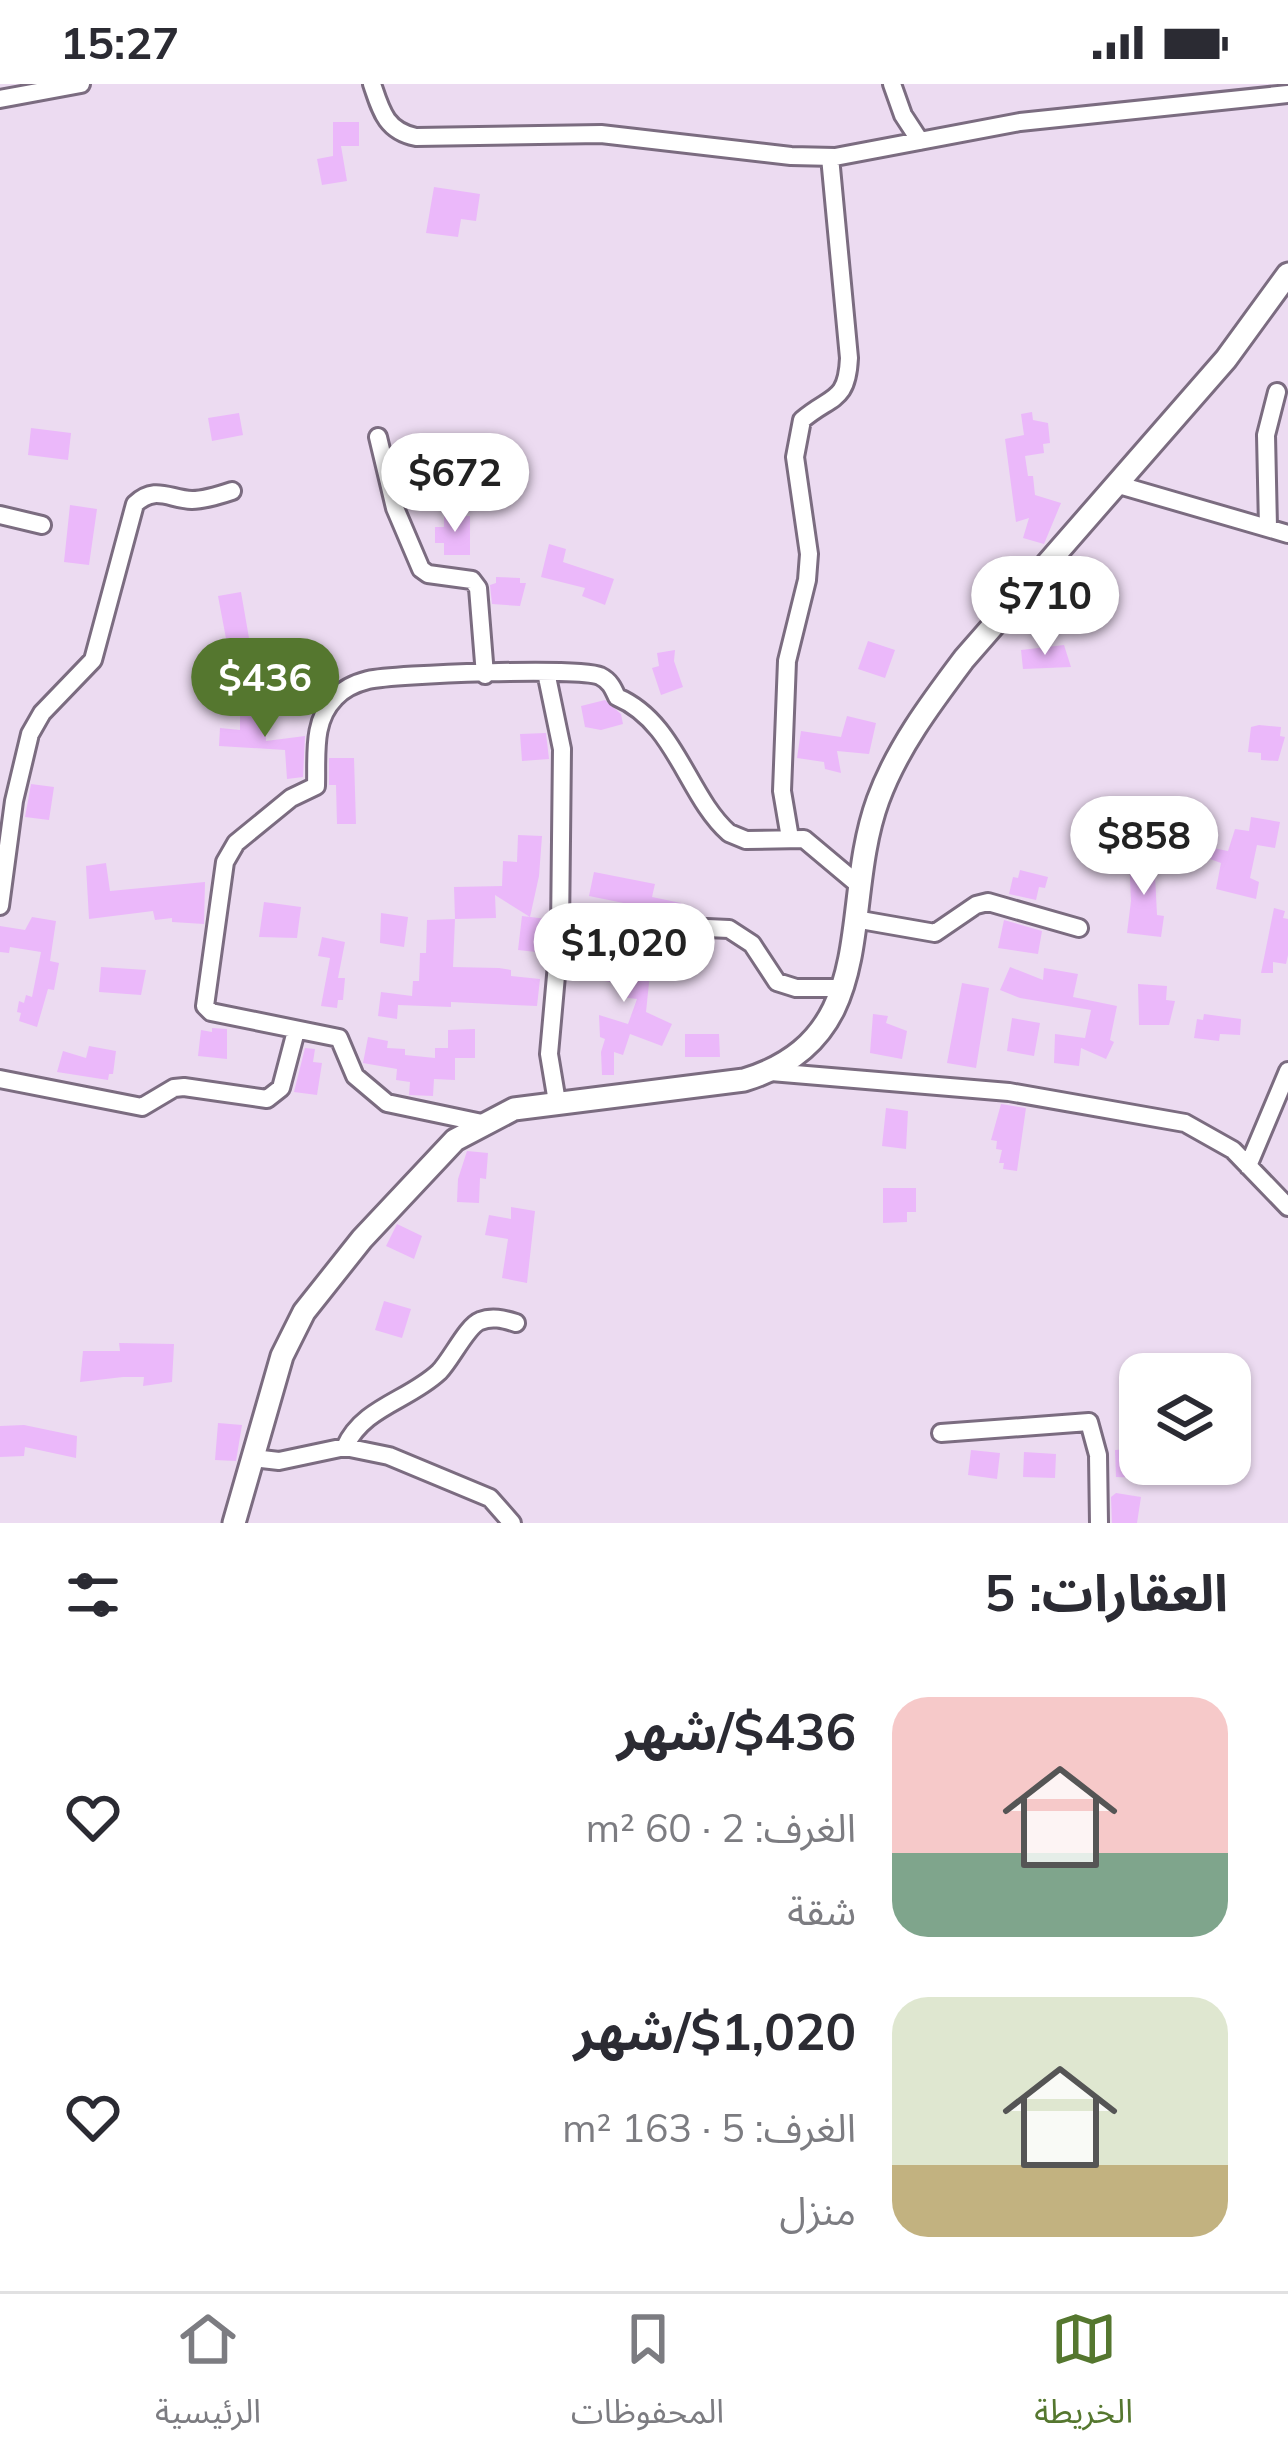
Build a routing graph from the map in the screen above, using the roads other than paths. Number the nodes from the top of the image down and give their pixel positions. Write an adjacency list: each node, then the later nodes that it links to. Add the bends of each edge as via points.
1 (81, 84): 5 (street)
2 (372, 84): 7 (street, via 391,127 416,137 601,134)
3 (892, 84): 6 (street)
4 (1288, 94): 6 (street, via 1066,116)
5 (0, 99)
6 (920, 141): 7 (street)
7 (830, 157): 19 (street, via 848,382 802,420 795,440 809,554 787,661 782,791)
8 (1288, 274): 11 (street)
9 (1277, 392): 15 (street, via 1266,435)
10 (378, 437): 18 (street, via 421,568 478,587)
11 (1119, 485): 15 (street); 20 (street, via 929,706 875,806)
12 (232, 491): 21 (street, via 192,500 157,492 135,504 93,660 30,734)
13 (0, 515): 14 (street)
14 (42, 525)
15 (1268, 527): 16 (street)
16 (1288, 534)
17 (546, 672): 18 (street); 19 (street, via 592,674 636,705 729,832 746,840); 24 (street, via 562,749)
18 (485, 675): 26 (street, via 367,680 344,690 320,720 316,786 230,852 205,1006)
19 (790, 838): 20 (street, via 804,839)
20 (860, 886): 22 (street)
21 (0, 906)
22 (855, 920): 23 (street, via 935,932 988,902); 25 (street)
23 (1079, 928)
24 (560, 932): 25 (street, via 673,942 729,929 752,944 777,982); 30 (street, via 549,1054)
25 (842, 988): 28 (street, via 820,1033)
26 (296, 1031): 29 (street, via 281,1088 267,1099 184,1087 142,1107); 31 (street, via 339,1038 355,1076 387,1103)
27 (1288, 1071): 32 (street)
28 (771, 1072): 30 (street); 32 (street, via 1009,1092 1167,1119 1208,1133)
29 (0, 1079)
30 (557, 1102): 31 (street)
31 (482, 1123): 37 (street, via 429,1166 304,1312 282,1356)
32 (1248, 1166): 33 (street)
33 (1288, 1207)
34 (516, 1322): 36 (street, via 481,1320 441,1370 365,1418)
35 (941, 1433): 40 (street, via 1089,1422)
36 (345, 1447): 37 (street); 39 (street, via 433,1472 490,1498)
37 (253, 1459): 38 (street)
38 (235, 1523)
39 (512, 1523)
40 (1099, 1523)

